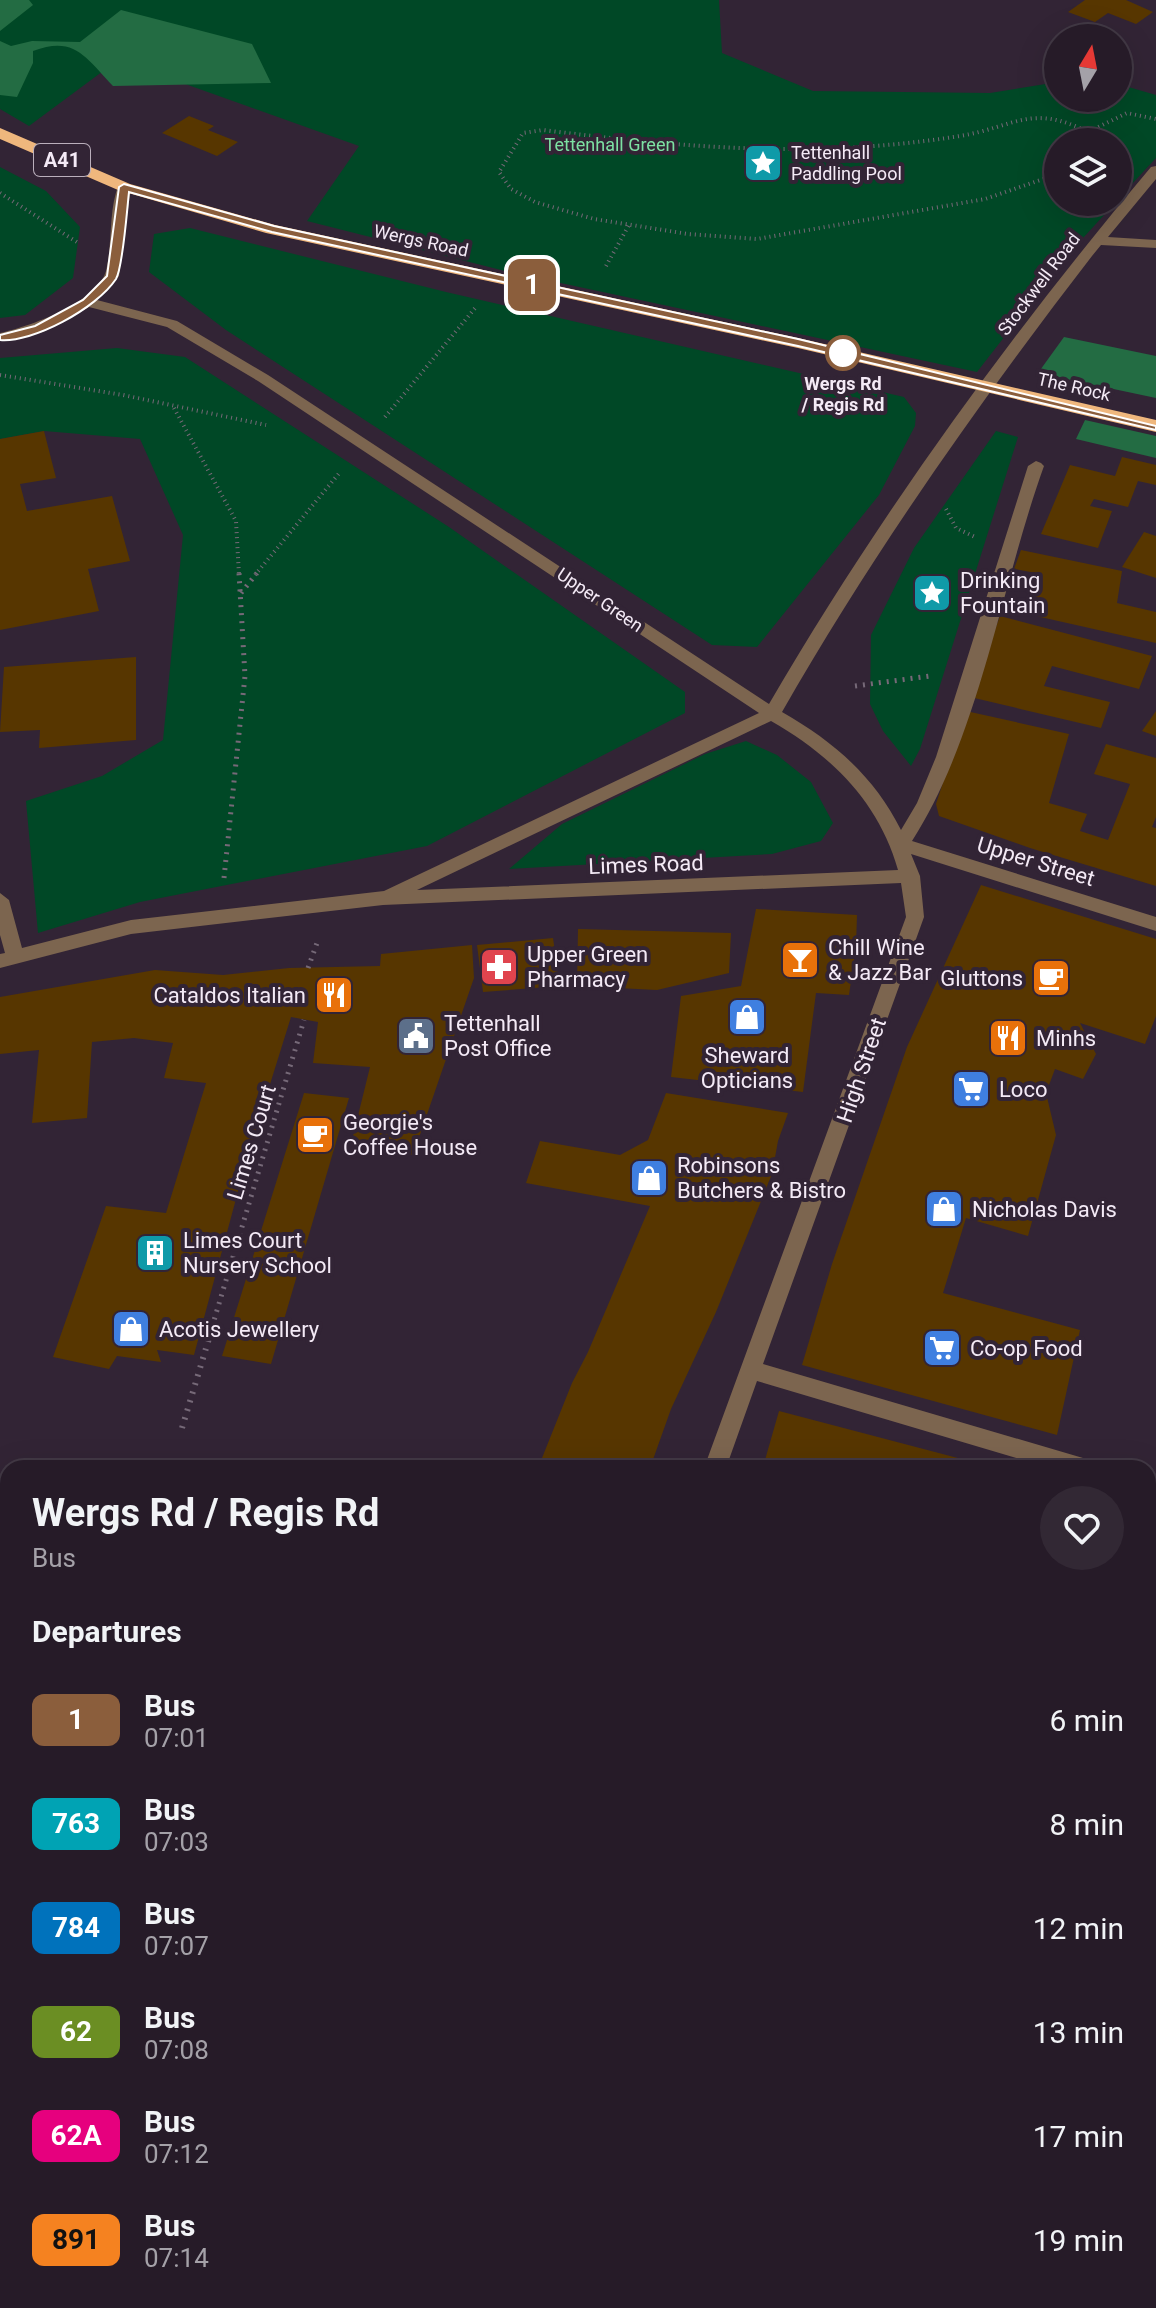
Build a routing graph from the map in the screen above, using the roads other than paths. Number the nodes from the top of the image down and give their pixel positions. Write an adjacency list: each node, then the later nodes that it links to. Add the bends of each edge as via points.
1 (0, 133): 3 (highway, Wergs Road / A41)
2 (1156, 170): 4 (street, Stockwell Road)
3 (124, 187): 6 (street, via 112,276); 8 (highway, Wergs Road / A41, via 272,229)
4 (1095, 240): 5 (street); 8 (street, Stockwell Road)
5 (1156, 244)
6 (87, 302): 7 (street, via 38,329); 11 (street, Upper Green, via 172,324 263,378)
7 (0, 337)
8 (984, 386): 9 (highway, The Rock / A41); 11 (street, via 810,647)
9 (1156, 426)
10 (1036, 466): 12 (street, via 929,799)
11 (772, 714): 12 (street, High Street, via 818,742 847,768); 14 (street, Limes Road)
12 (901, 844): 13 (street, High Street); 16 (street, Upper Street)
13 (911, 876): 14 (street, Limes Road); 18 (street, High Street, via 915,917)
14 (383, 898): 17 (street, Limes Road, via 131,927)
15 (0, 900): 17 (street)
16 (1156, 924)
17 (8, 959)
18 (751, 1370): 19 (street, High Street); 20 (street)
19 (718, 1460)
20 (1056, 1460)

